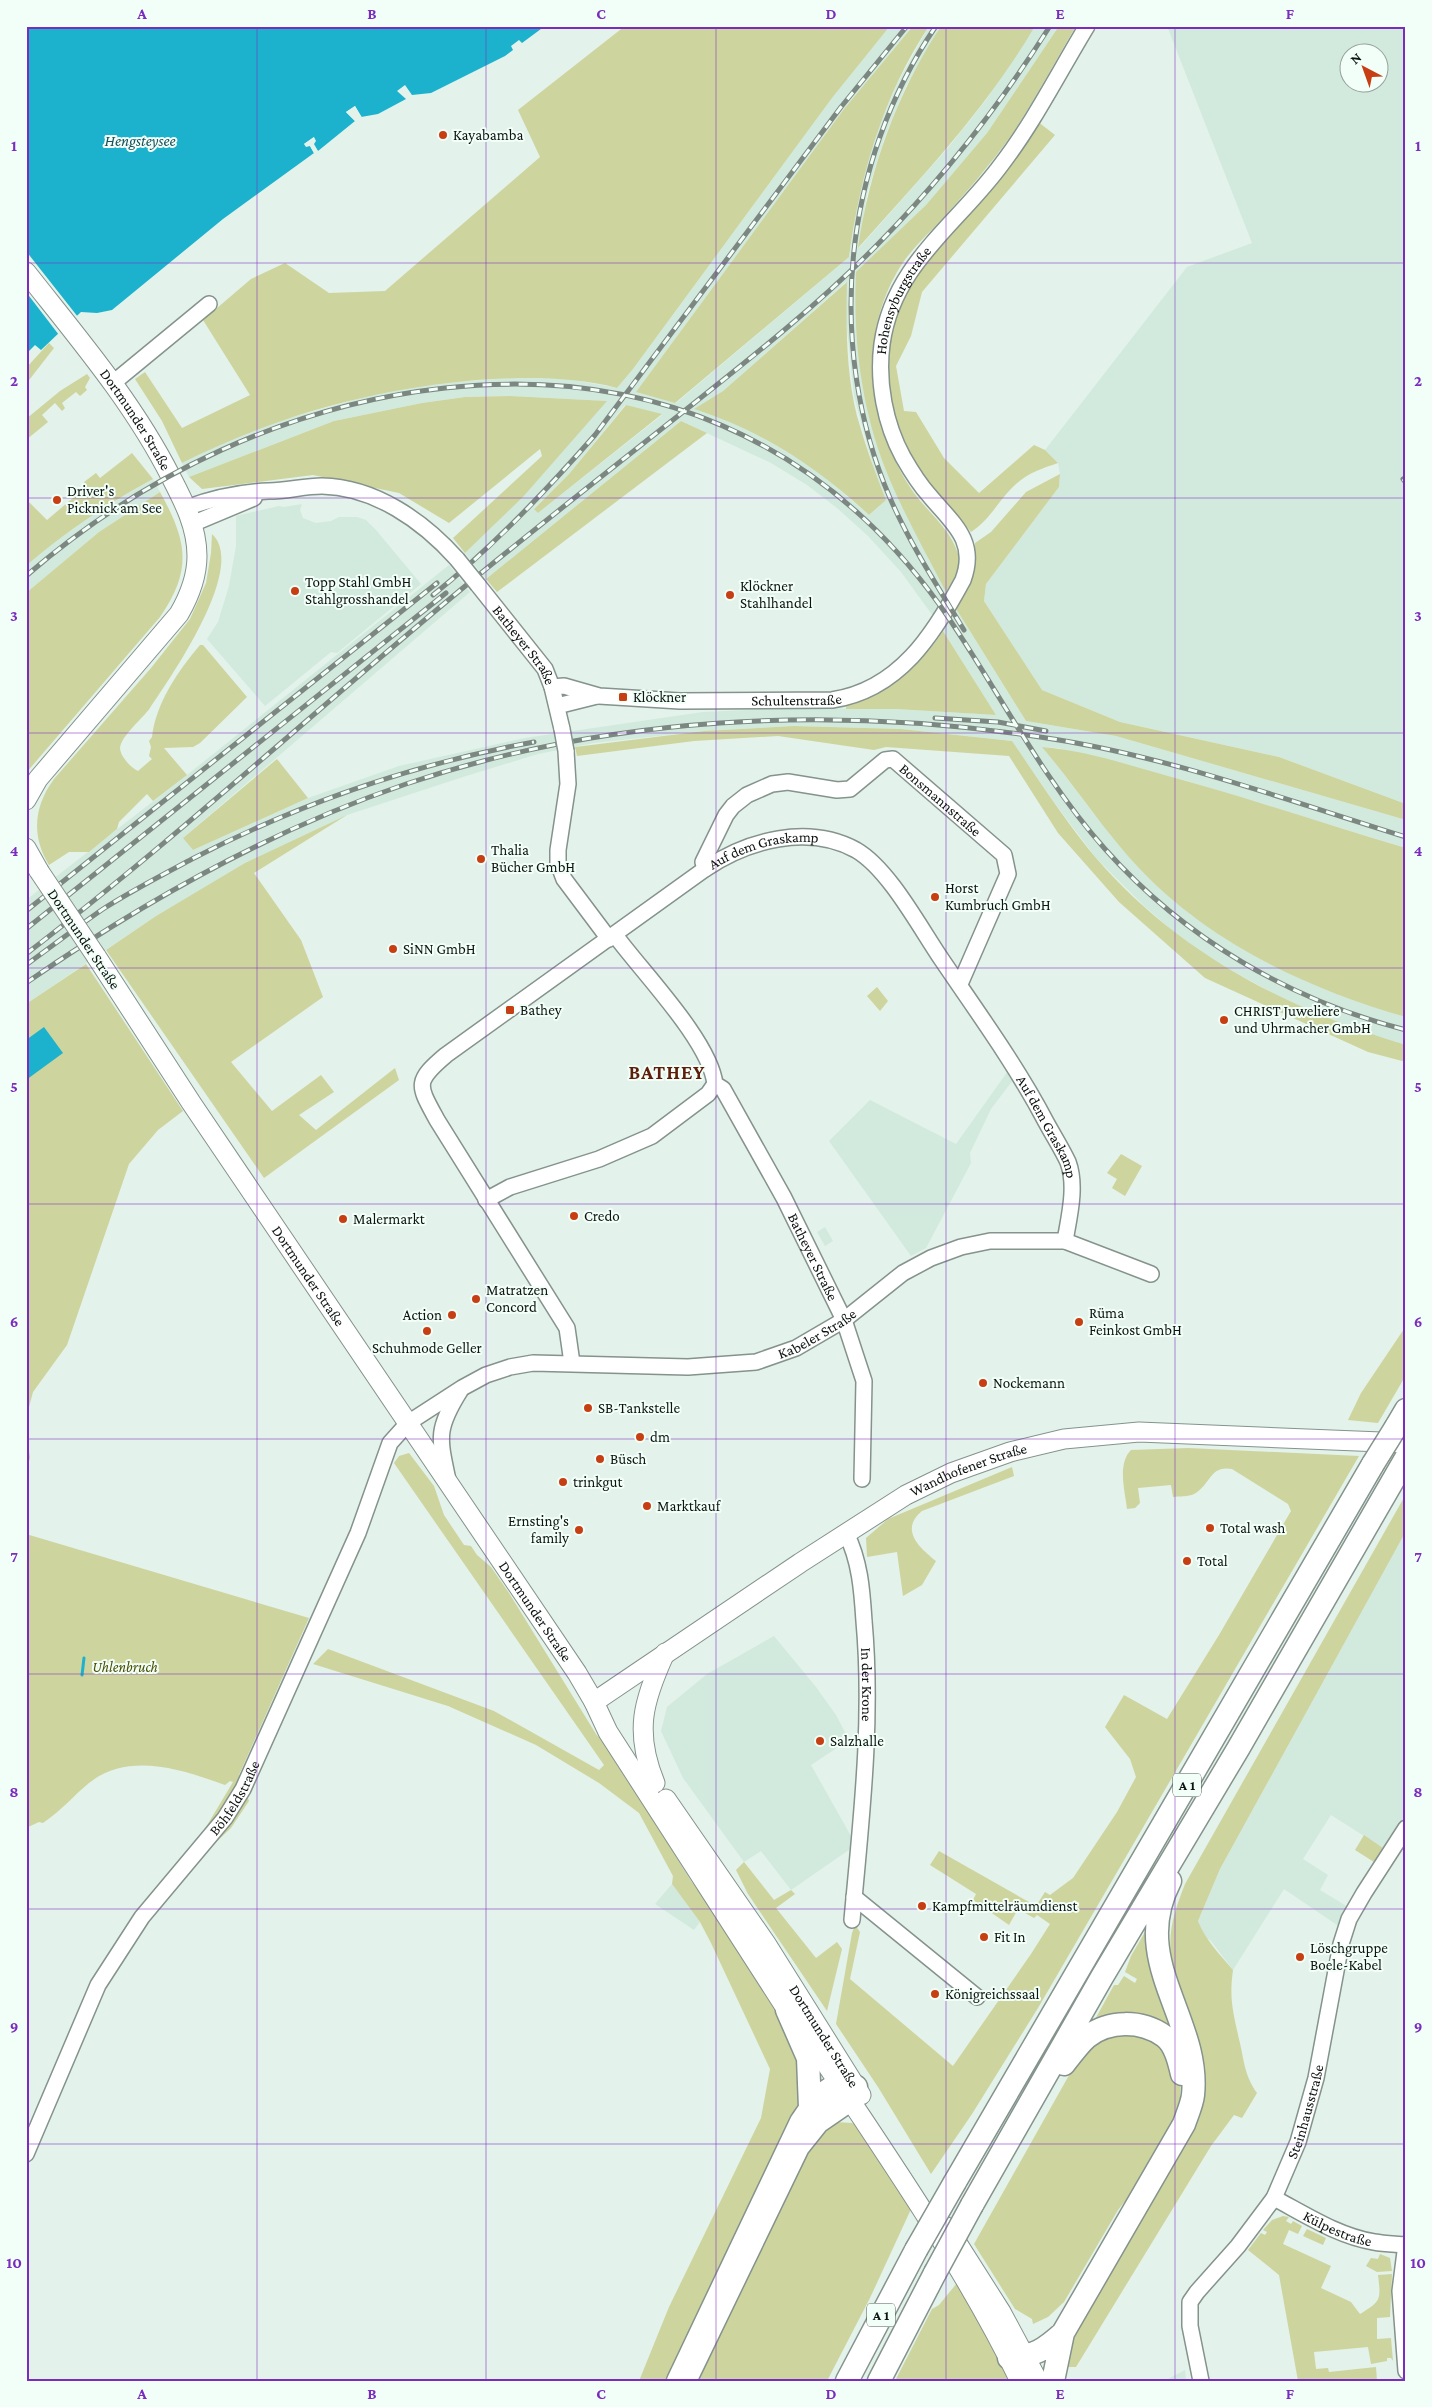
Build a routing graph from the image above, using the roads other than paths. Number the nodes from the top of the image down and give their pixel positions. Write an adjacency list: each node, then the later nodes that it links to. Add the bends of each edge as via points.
1 (1087, 26): 6 (street, Hohensyburgstraße, via 1002,164 906,275 896,292 884,331 881,378 886,411 896,443 917,480 958,528 965,542 967,569)
2 (26, 272): 4 (main road, Dortmunder Straße)
3 (209, 304): 4 (street)
4 (113, 383): 5 (main road, Dortmunder Straße, via 153,444)
5 (189, 516): 7 (street, Batheyer Straße, bridge, via 269,491 325,486 382,501 414,519 442,541 545,669); 10 (main road, Dortmunder Straße, via 197,555 196,571 180,614 38,779)
6 (952, 600): 8 (street, Schultenstraße, via 925,644 905,664 870,688 840,699 707,702)
7 (552, 687): 8 (street, Schultenstraße, via 564,686); 9 (street, Batheyer Straße)
8 (599, 696): 9 (street, Schultenstraße)
9 (557, 706): 13 (street, Batheyer Straße, bridge, via 566,751 568,784 558,863 569,887)
10 (26, 800)
11 (26, 848): 22 (main road, Dortmunder Straße, bridge, via 198,1112)
12 (705, 869): 13 (street, Auf dem Graskamp); 14 (street, Auf dem Graskamp, via 742,848 774,840 811,839 849,847 880,868); 14 (street, Bonsmannstraße, via 705,856 726,815 741,799 781,782 850,789 885,760 893,759 1004,855 1008,874)
13 (612, 936): 15 (street, Batheyer Straße, via 687,1027 712,1068); 16 (street, Auf dem Graskamp, via 446,1055 422,1080 430,1108)
14 (960, 984): 17 (street, Auf dem Graskamp, via 1031,1093 1068,1164 1071,1202)
15 (715, 1084): 16 (street, via 708,1094 652,1136 600,1159 510,1186); 19 (street, Batheyer Straße, via 723,1089 784,1198)
16 (486, 1200): 20 (street, Auf dem Graskamp, via 567,1328)
17 (1065, 1241): 18 (street, Kabeler Straße); 19 (street, Kabeler Straße, via 990,1241 961,1247 903,1273)
18 (1152, 1274)
19 (844, 1320): 20 (street, Kabeler Straße, via 796,1348 756,1362 688,1367); 24 (street, Batheyer Straße, via 864,1381)
20 (572, 1363): 21 (street, Kabeler Straße, via 533,1363 510,1367)
21 (462, 1388): 22 (street, Kabeler Straße); 25 (street, Kabeler Straße, via 441,1427)
22 (408, 1423): 25 (main road, Dortmunder Straße); 39 (street, Böhfeldstraße, via 390,1443 358,1533 243,1789 225,1818 142,1917 98,1985)
23 (1403, 1440): 26 (main road, Wandhofener Straße, via 1139,1432 1064,1439 1010,1452 951,1473); 29 (highway, A 1); 47 (highway, A 1, bridge, via 1373,1464 955,2182)
24 (862, 1479)
25 (448, 1480): 28 (main road, Dortmunder Straße)
26 (846, 1533): 27 (main road, Wandhofener Straße); 32 (street, In der Krone, via 858,1561 868,1666)
27 (665, 1652): 28 (main road, Wandhofener Straße); 30 (main road, via 647,1696 643,1716 647,1763)
28 (594, 1702): 30 (main road, Dortmunder Straße, via 617,1728); 35 (main road, Dortmunder Straße, via 608,1732)
29 (1238, 1749): 37 (highway, A 1, via 1102,1976); 42 (highway, via 1166,1888 1157,1924 1158,1957 1185,2036 1192,2067 1193,2096 1184,2124)
30 (655, 1783): 36 (main road, Dortmunder Straße, via 767,1945)
31 (1406, 1828): 40 (street, Steinhausstraße, via 1364,1892 1340,1944 1316,2078 1298,2142)
32 (854, 1897): 33 (street, In der Krone); 34 (street)
33 (852, 1920)
34 (976, 1997)
35 (788, 2010): 36 (main road, Dortmunder Straße); 38 (highway, via 808,2058)
36 (849, 2091): 38 (highway, via 819,2098); 43 (main road, Dortmunder Straße, via 955,2240); 46 (highway, via 798,2148)
37 (1030, 2104): 43 (highway, via 1087,2037 1116,2024 1143,2025 1165,2037 1179,2058 1183,2079 1176,2123 1134,2200 1064,2312); 48 (highway, A 1, bridge, via 935,2273)
38 (810, 2108): 45 (highway)
39 (26, 2154)
40 (1274, 2198): 41 (street, Külpestraße, via 1356,2237); 52 (street, Steinhausstraße, via 1190,2302 1190,2326)
41 (1406, 2245): 44 (street, via 1400,2292)
42 (1063, 2333): 43 (highway, via 1044,2350); 51 (highway)
43 (1018, 2353): 49 (main road, Dortmunder Straße); 50 (main road, Dortmunder Straße)
44 (1406, 2371)
45 (678, 2381)
46 (685, 2381)
47 (847, 2381)
48 (879, 2381)
49 (1020, 2381)
50 (1038, 2381)
51 (1053, 2381)
52 (1201, 2381)

